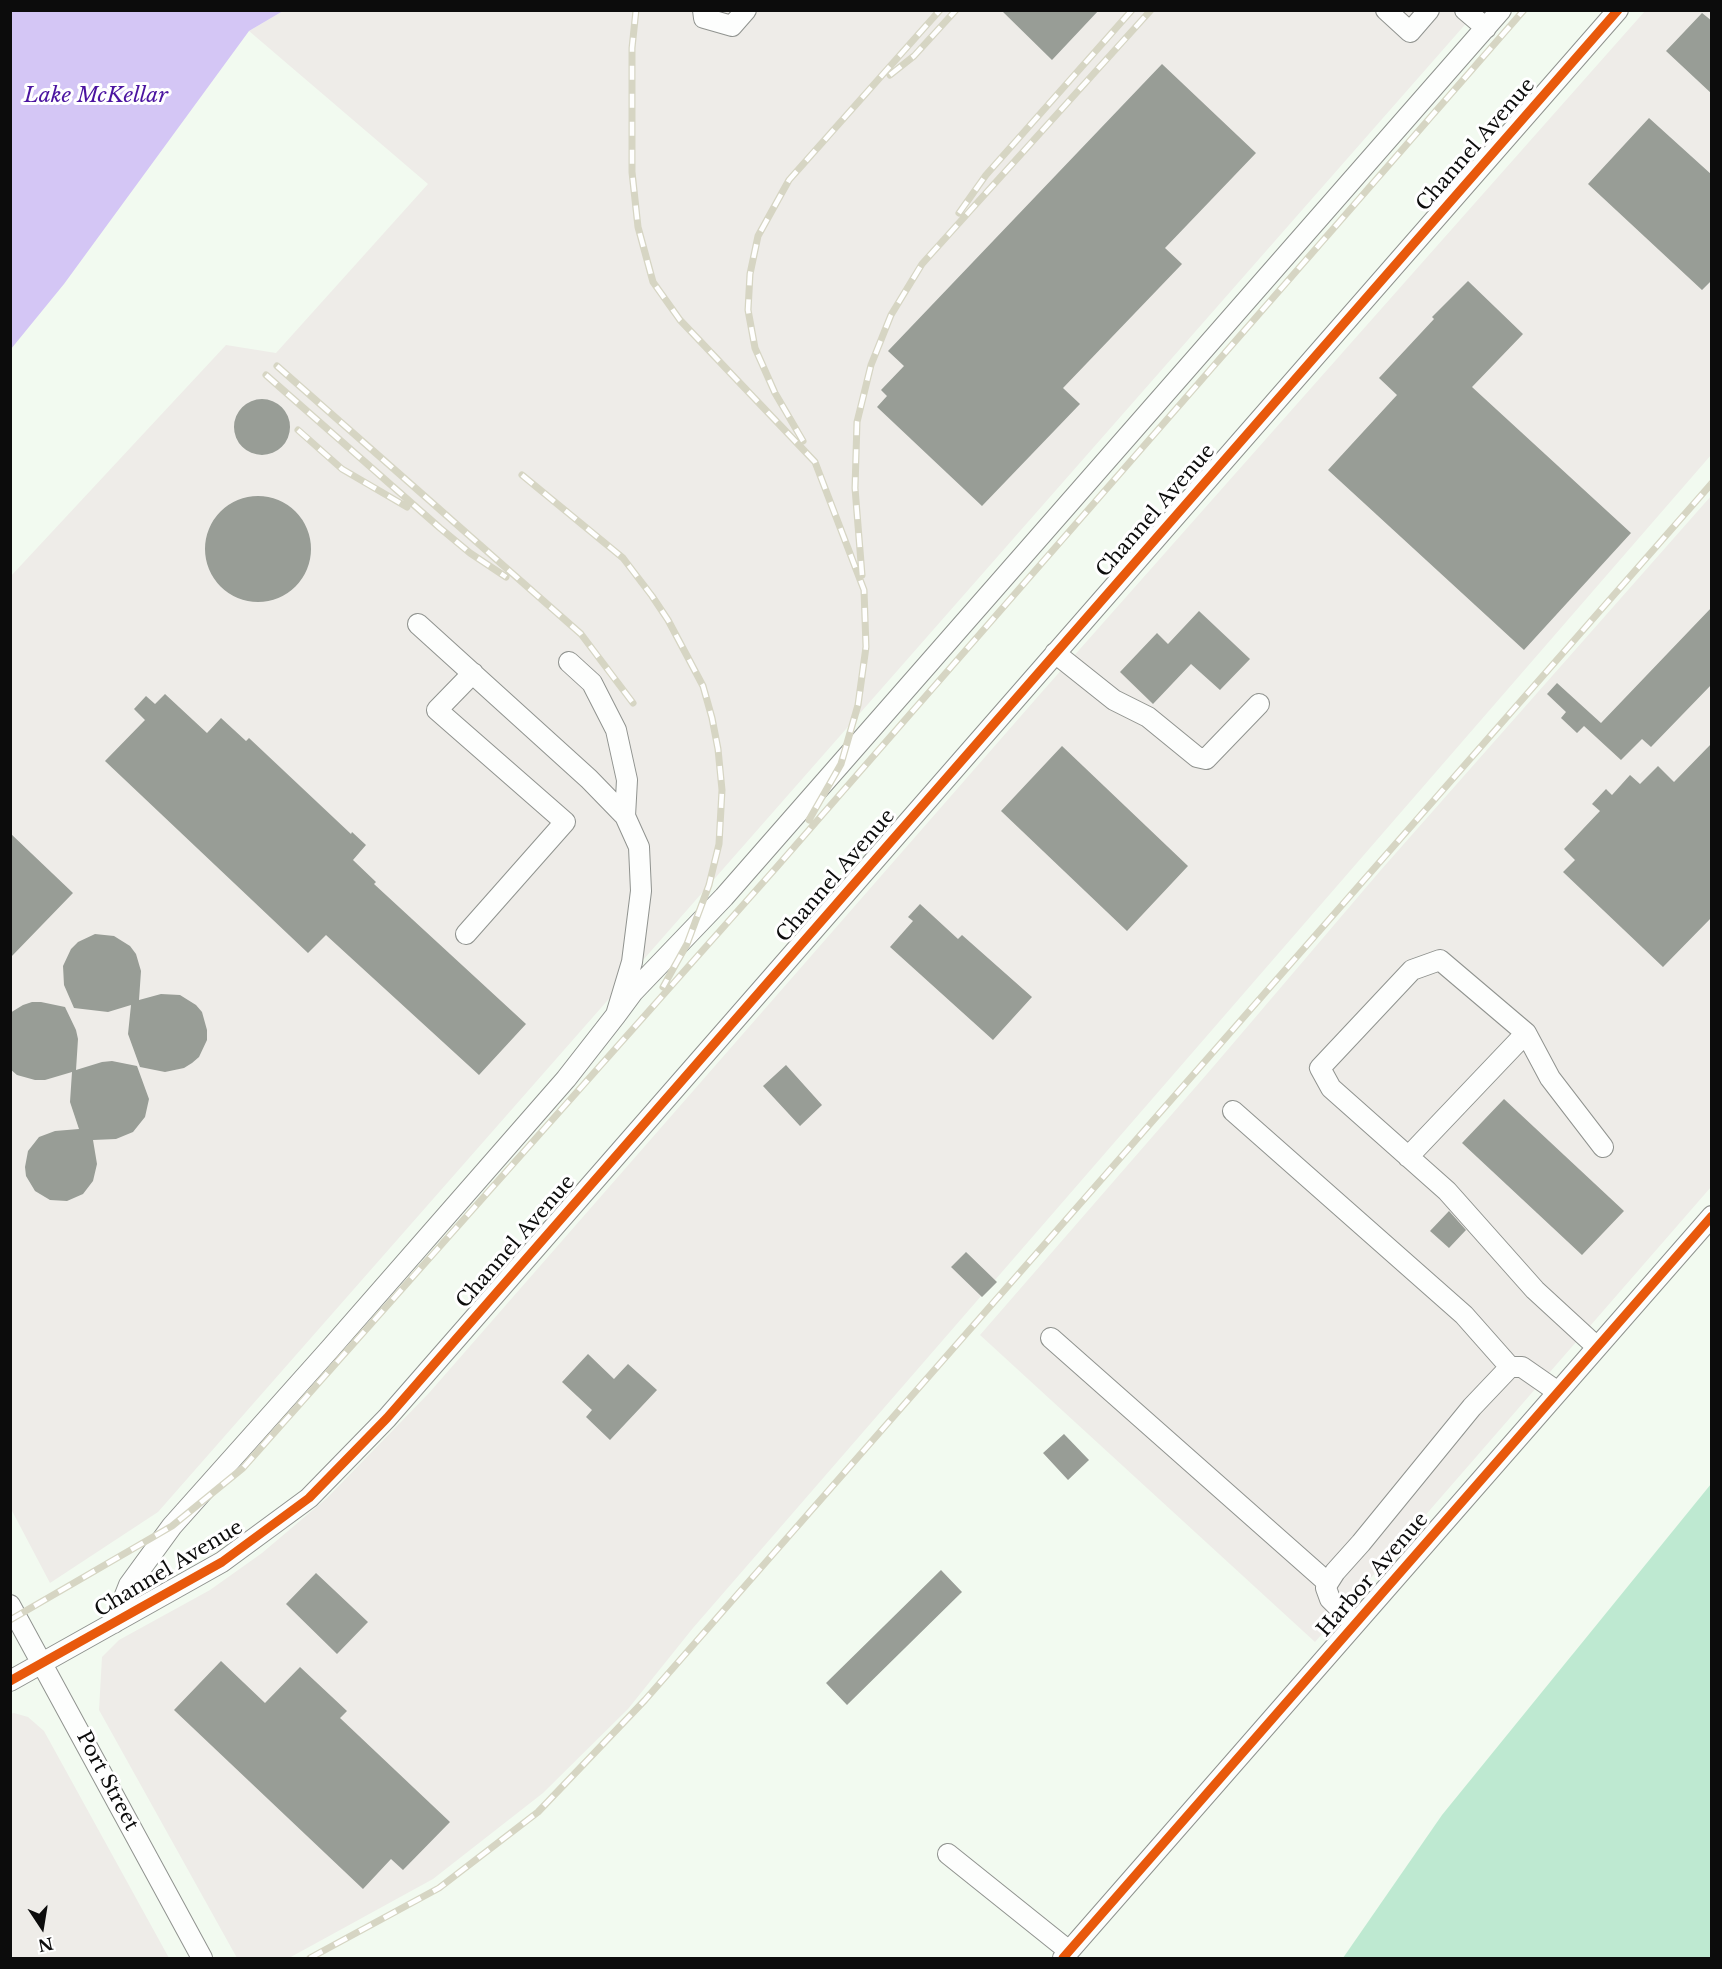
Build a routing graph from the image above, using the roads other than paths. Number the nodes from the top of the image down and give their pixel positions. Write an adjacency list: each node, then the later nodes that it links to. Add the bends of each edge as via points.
1 (703, 10): 2 (street, via 704,18 732,26)
2 (746, 10)
3 (1386, 10): 4 (street, via 1410,32)
4 (1429, 10)
5 (1466, 10): 8 (street)
6 (1501, 10): 8 (street)
7 (1618, 10): 10 (street, Channel Avenue)
8 (1486, 28): 16 (street)
9 (418, 624): 12 (street)
10 (1055, 653): 13 (street, via 1114,700 1148,717 1197,757 1206,759); 28 (street, Channel Avenue, via 387,1418 309,1498 222,1562)
11 (569, 662): 14 (street, via 592,683 616,730 627,780)
12 (473, 673): 14 (street); 15 (street, via 437,710 565,822)
13 (1259, 704)
14 (625, 816): 16 (street, via 639,847 641,891 632,962)
15 (466, 934)
16 (616, 1015): 28 (street, via 566,1079 172,1526 129,1585)
17 (1526, 1033): 19 (street, via 1550,1078); 20 (street); 20 (street, via 1440,960 1412,970 1320,1068 1331,1088)
18 (1233, 1111): 24 (street, via 1464,1315)
19 (1603, 1147)
20 (1408, 1157): 23 (street, via 1447,1191 1535,1290)
21 (1712, 1216): 23 (street, Harbor Avenue)
22 (1051, 1338): 26 (street)
23 (1597, 1347): 25 (street, Harbor Avenue)
24 (1510, 1367): 25 (street, via 1522,1366); 26 (street, via 1472,1407)
25 (1558, 1392): 29 (street, Harbor Avenue)
26 (1328, 1583): 29 (street, via 1330,1599)
27 (10, 1605): 30 (street, Port Street)
28 (114, 1623): 30 (street, Channel Avenue)
29 (1355, 1624): 33 (street, Harbor Avenue)
30 (44, 1663): 31 (street, Channel Avenue); 34 (street, Port Street)
31 (10, 1681)
32 (948, 1854): 33 (street)
33 (1066, 1955)
34 (202, 1959)

